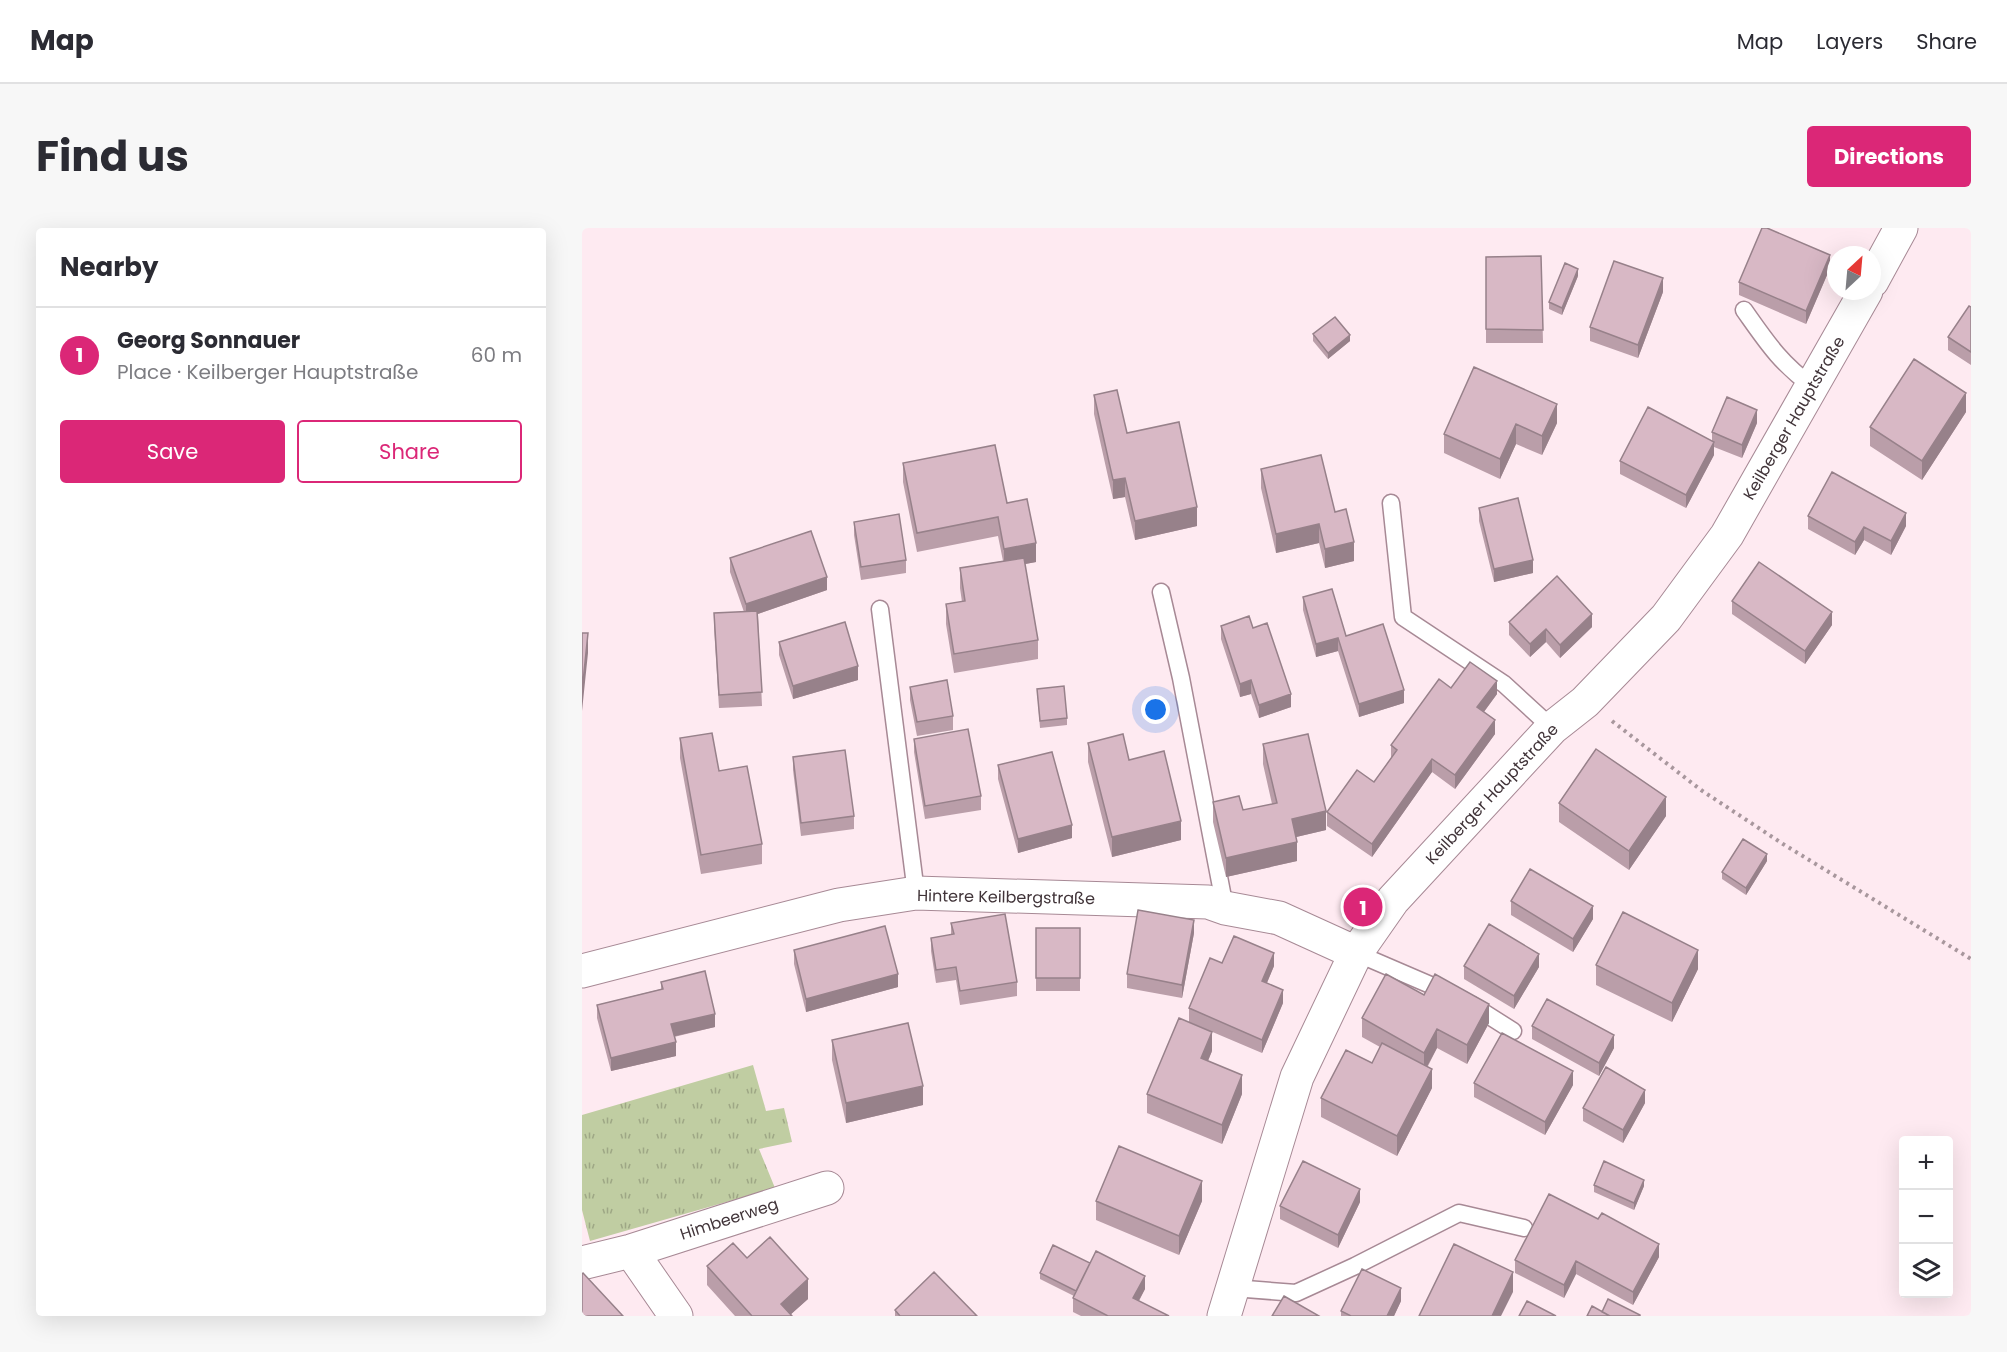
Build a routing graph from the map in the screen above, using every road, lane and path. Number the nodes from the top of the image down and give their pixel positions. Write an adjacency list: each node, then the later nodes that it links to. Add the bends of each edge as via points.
1 (1901, 228): 2 (street)
2 (1881, 265)
3 (1861, 300): 5 (street, Keilberger Hauptstraße)
4 (1744, 310): 5 (lane, via 1774,352)
5 (1812, 386): 9 (street, Keilberger Hauptstraße, via 1727,535 1666,618)
6 (1391, 503): 10 (lane, via 1403,617 1504,684)
7 (1161, 592): 12 (lane)
8 (880, 609): 11 (lane)
9 (1585, 702): 10 (street, Keilberger Hauptstraße); 14 (path, via 1701,790)
10 (1552, 728): 13 (street, Keilberger Hauptstraße, via 1393,900)
11 (916, 893): 12 (street, Hintere Keilbergstraße, via 1208,902); 15 (street, Hintere Keilbergstraße, via 839,905)
12 (1225, 908): 13 (street, Hintere Keilbergstraße, via 1279,918)
13 (1356, 953): 16 (lane, via 1433,985); 21 (street, Keilberger Hauptstraße, via 1298,1077)
14 (1971, 959)
15 (582, 970)
16 (1513, 1031)
17 (827, 1188): 19 (street, Himbeerweg)
18 (1524, 1228): 21 (lane, via 1459,1213 1296,1293)
19 (631, 1251): 20 (street, Himbeerweg); 22 (street)
20 (582, 1263)
21 (1228, 1302)
22 (676, 1316)

